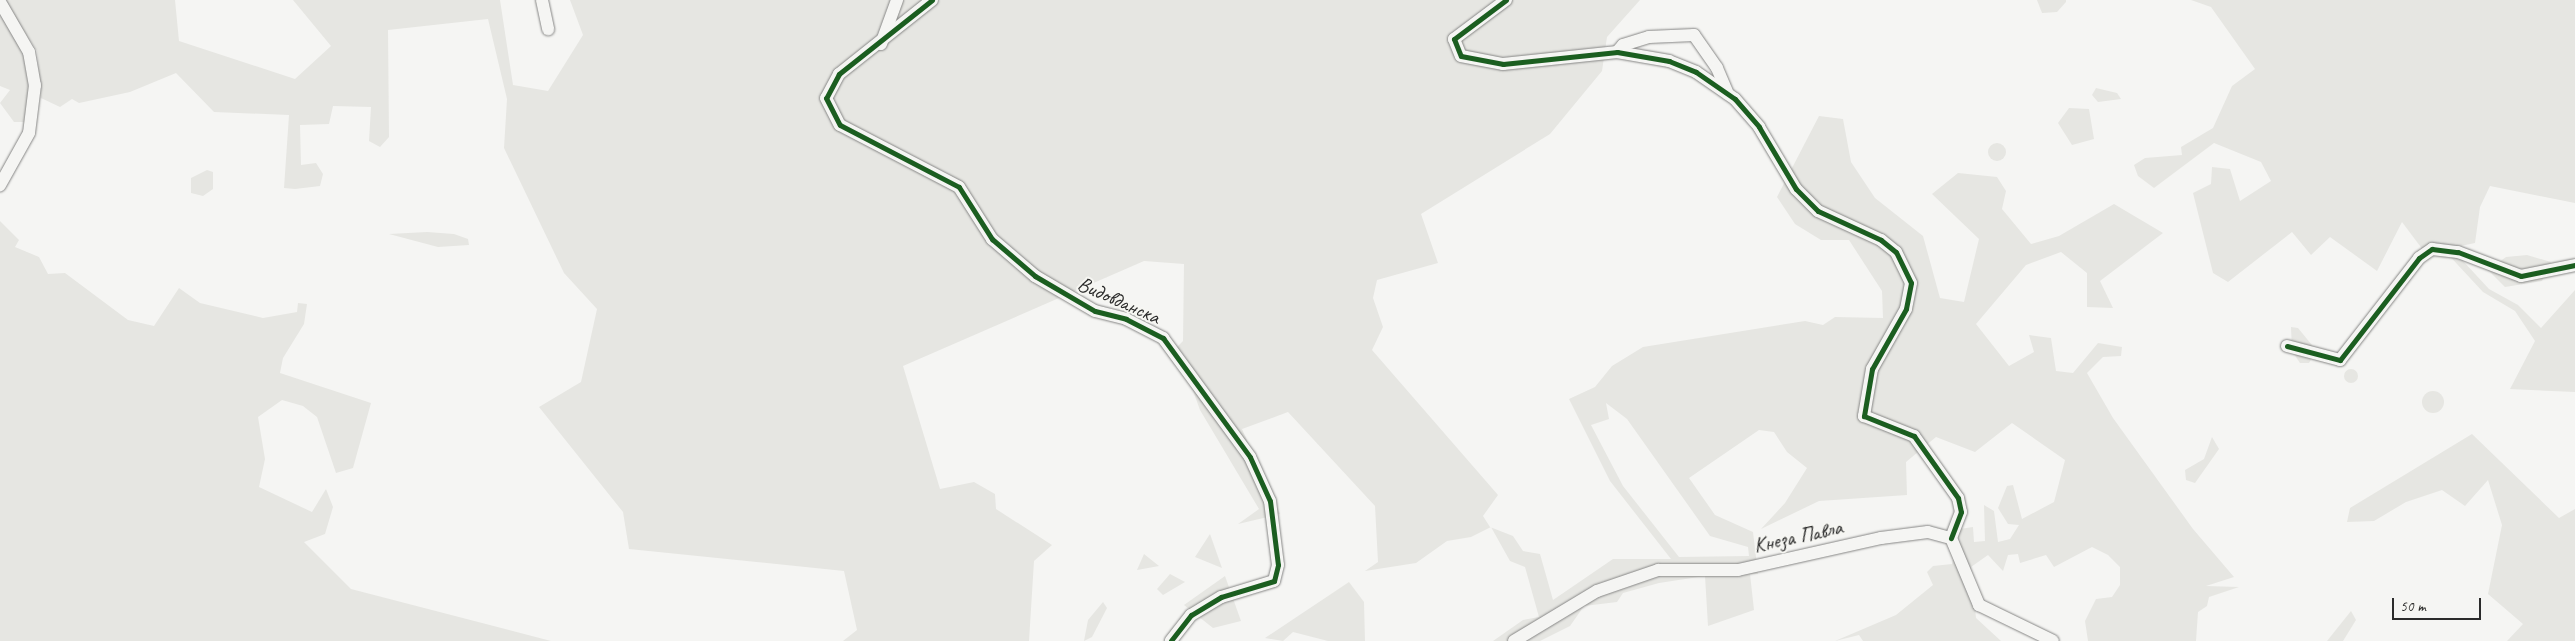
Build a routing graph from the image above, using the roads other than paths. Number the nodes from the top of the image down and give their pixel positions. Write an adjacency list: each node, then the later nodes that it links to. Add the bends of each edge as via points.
1 (542, 0): 6 (street)
2 (897, 0): 7 (street)
3 (932, 0): 7 (street, Видовданска)
4 (1506, 0): 8 (street, via 1454,39 1461,56 1503,64)
5 (0, 2): 10 (street, via 29,52 35,85 29,133)
6 (548, 29)
7 (881, 44): 14 (street, Видовданска, via 839,74 826,98 840,125 959,187 992,239 1034,276 1095,311 1126,319 1164,338 1250,457 1270,501 1277,575 1269,584 1240,589 1191,615)
8 (1617, 52): 9 (street, via 1669,61); 9 (street, via 1623,45 1649,37 1694,35 1717,68)
9 (1728, 94): 13 (street, via 1759,127 1796,190 1818,211 1881,240 1906,266 1911,283 1906,309 1872,369 1864,398 1864,416 1914,436 1958,498 1961,512)
10 (0, 185)
11 (2575, 264): 12 (street, via 2521,276 2458,252 2432,248 2419,258 2340,360)
12 (2287, 346)
13 (1951, 538): 15 (street, Кнеза Павла, via 1928,532 1881,538 1738,570 1658,570 1597,591); 16 (street, via 1980,606)
14 (1171, 641)
15 (1514, 641)
16 (2053, 641)

